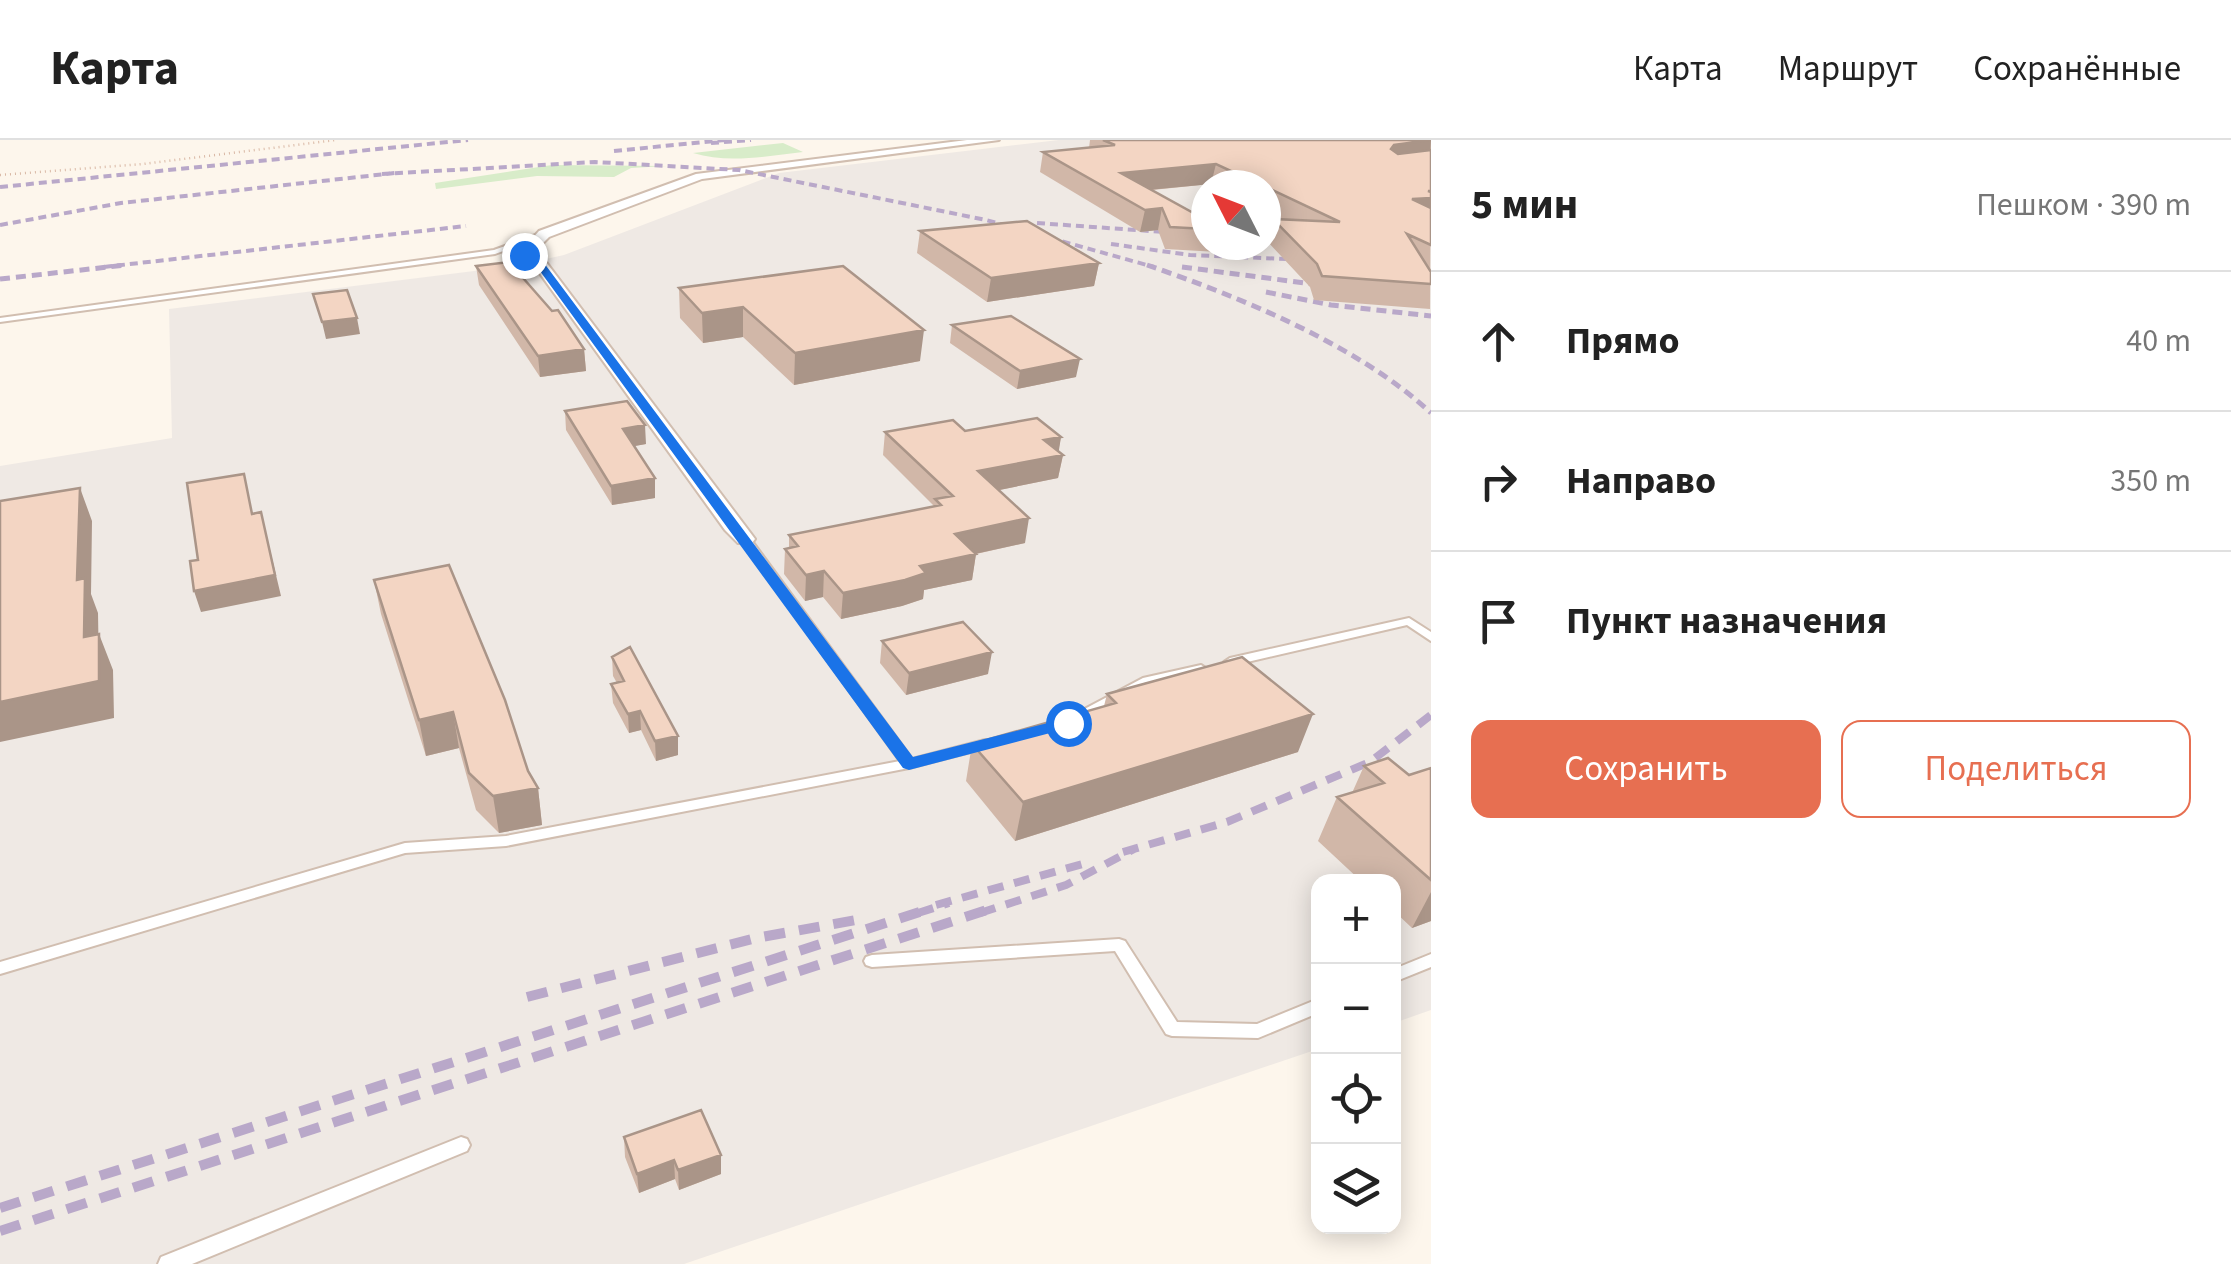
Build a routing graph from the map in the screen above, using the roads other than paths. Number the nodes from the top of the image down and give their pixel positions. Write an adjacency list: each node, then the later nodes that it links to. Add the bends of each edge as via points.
1 (994, 140): 2 (street, via 700,176)
2 (544, 234): 3 (lane, via 495,252); 4 (street, via 524,255 540,265)
3 (0, 320)
4 (745, 538): 8 (lane)
5 (1431, 637): 6 (lane, via 1408,622 1147,681)
6 (1068, 723)
7 (997, 741): 8 (lane)
8 (909, 764): 11 (lane, via 506,841 406,848)
9 (1431, 960): 12 (lane)
10 (872, 961): 13 (lane, via 1119,946 1172,1030 1258,1031)
11 (0, 968)
12 (1401, 973)
13 (1311, 1009)
14 (461, 1145): 15 (lane)
15 (168, 1264)

